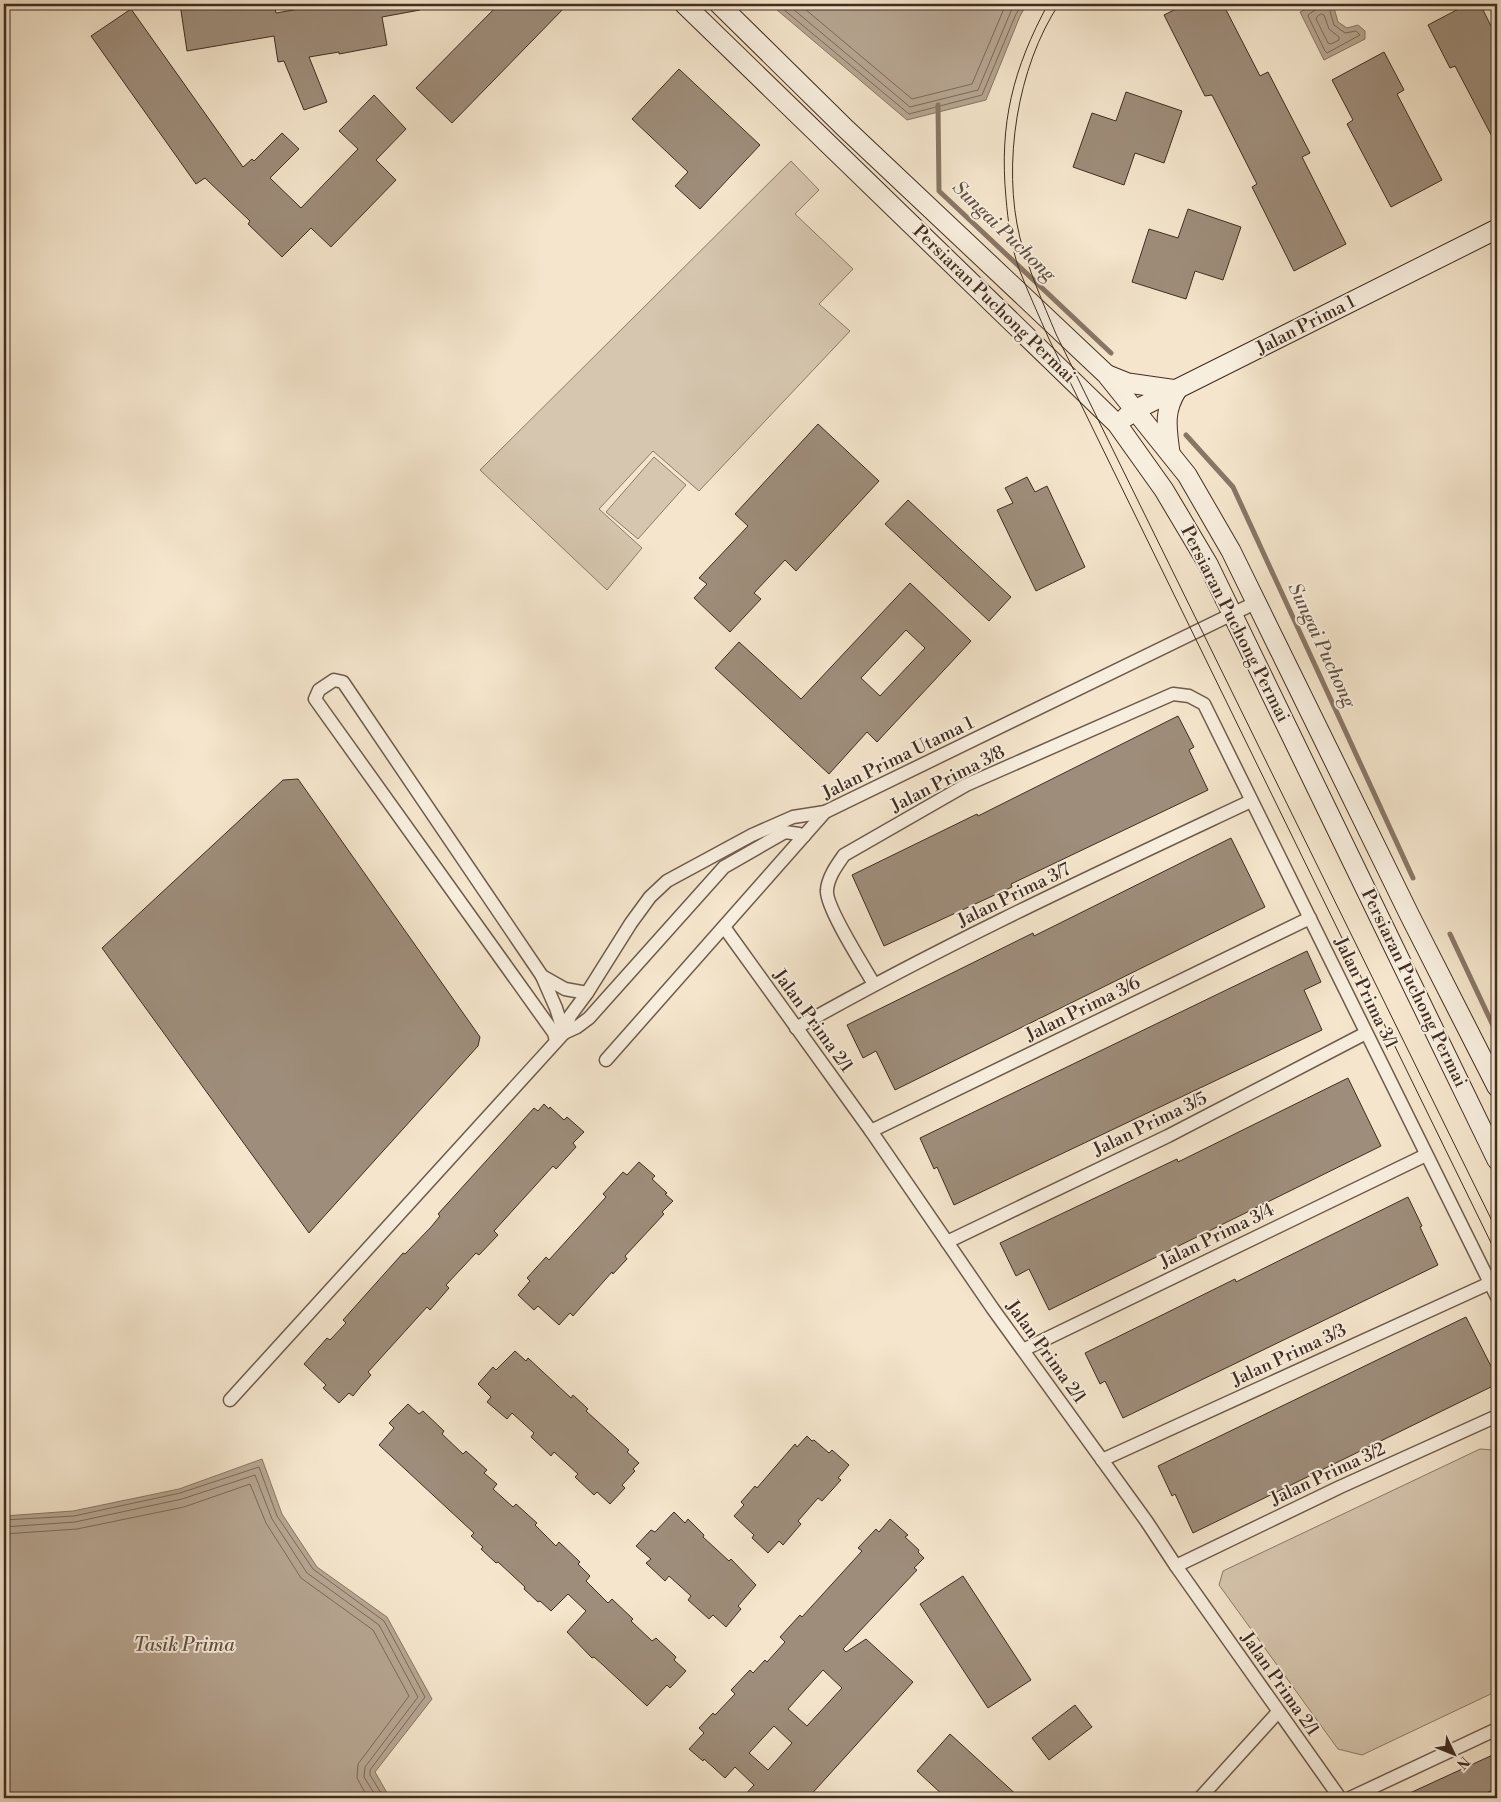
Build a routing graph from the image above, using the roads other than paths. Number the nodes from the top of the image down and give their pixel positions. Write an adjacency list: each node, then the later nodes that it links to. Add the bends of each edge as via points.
1 (684, 4): 7 (main road, Persiaran Puchong Permai)
2 (719, 4): 4 (main road, Persiaran Puchong Permai, via 845,128)
3 (1497, 229): 5 (main road, Jalan Prima 1)
4 (1106, 374): 5 (main road, via 1128,383); 6 (main road, Persiaran Puchong Permai)
5 (1177, 390): 6 (main road, Jalan Prima 1); 8 (main road, via 1170,401 1166,424)
6 (1134, 410): 7 (main road, Jalan Prima 1); 8 (main road, Persiaran Puchong Permai)
7 (1117, 424): 10 (main road, Persiaran Puchong Permai, via 1164,490 1208,564)
8 (1170, 453): 9 (main road, Persiaran Puchong Permai, via 1187,474)
9 (1257, 602): 10 (street, Jalan Prima Utama 1); 15 (main road, Persiaran Puchong Permai)
10 (1233, 615): 13 (street, Jalan Prima Utama 1); 18 (main road, Persiaran Puchong Permai)
11 (1204, 704): 12 (street, Jalan Prima 3/1); 20 (street, Jalan Prima 3/8, via 1189,696 1173,694 966,785 844,855 826,891 838,921)
12 (1251, 801): 16 (street, Jalan Prima 3/1); 20 (street, Jalan Prima 3/7, via 1024,908)
13 (825, 812): 14 (street, Jalan Prima Utama 1); 21 (street, via 785,820 667,881 631,923)
14 (804, 836): 17 (street, Jalan Prima Utama 1); 24 (street, via 785,832 724,867 589,1018)
15 (1410, 916): 18 (main road); 26 (main road, Persiaran Puchong Permai)
16 (1310, 918): 23 (street, Jalan Prima 3/1); 27 (street, Jalan Prima 3/6)
17 (724, 928): 22 (street, Jalan Prima 2/1); 25 (street, Jalan Prima Utama 1)
18 (1387, 930): 29 (main road, Persiaran Puchong Permai)
19 (542, 976): 21 (street, via 565,989); 24 (street, via 556,1008); 24 (street, via 343,682 334,680 319,690 315,699 554,1033)
20 (874, 984): 22 (street, Jalan Prima 3/7)
21 (587, 993): 24 (street)
22 (796, 1028): 27 (street, Jalan Prima 2/1)
23 (1366, 1033): 28 (street, Jalan Prima 3/1); 30 (street, Jalan Prima 3/5, via 1168,1136)
24 (560, 1037): 34 (street)
25 (606, 1060)
26 (1497, 1087)
27 (871, 1131): 30 (street, Jalan Prima 2/1)
28 (1426, 1155): 31 (street, Jalan Prima 3/1); 33 (street, Jalan Prima 3/4)
29 (1497, 1160)
30 (947, 1242): 33 (street, Jalan Prima 2/1)
31 (1490, 1282): 32 (street, Jalan Prima 3/1); 36 (street, Jalan Prima 3/3)
32 (1497, 1296)
33 (1023, 1350): 36 (street, Jalan Prima 2/1)
34 (230, 1400)
35 (1497, 1416): 37 (street, Jalan Prima 3/2)
36 (1102, 1460): 37 (street, Jalan Prima 2/1)
37 (1176, 1566): 38 (street, Jalan Prima 2/1)
38 (1278, 1712): 40 (street); 41 (street, Jalan Prima 2/1)
39 (1497, 1729): 42 (street)
40 (1200, 1798)
41 (1340, 1798)
42 (1350, 1798)

